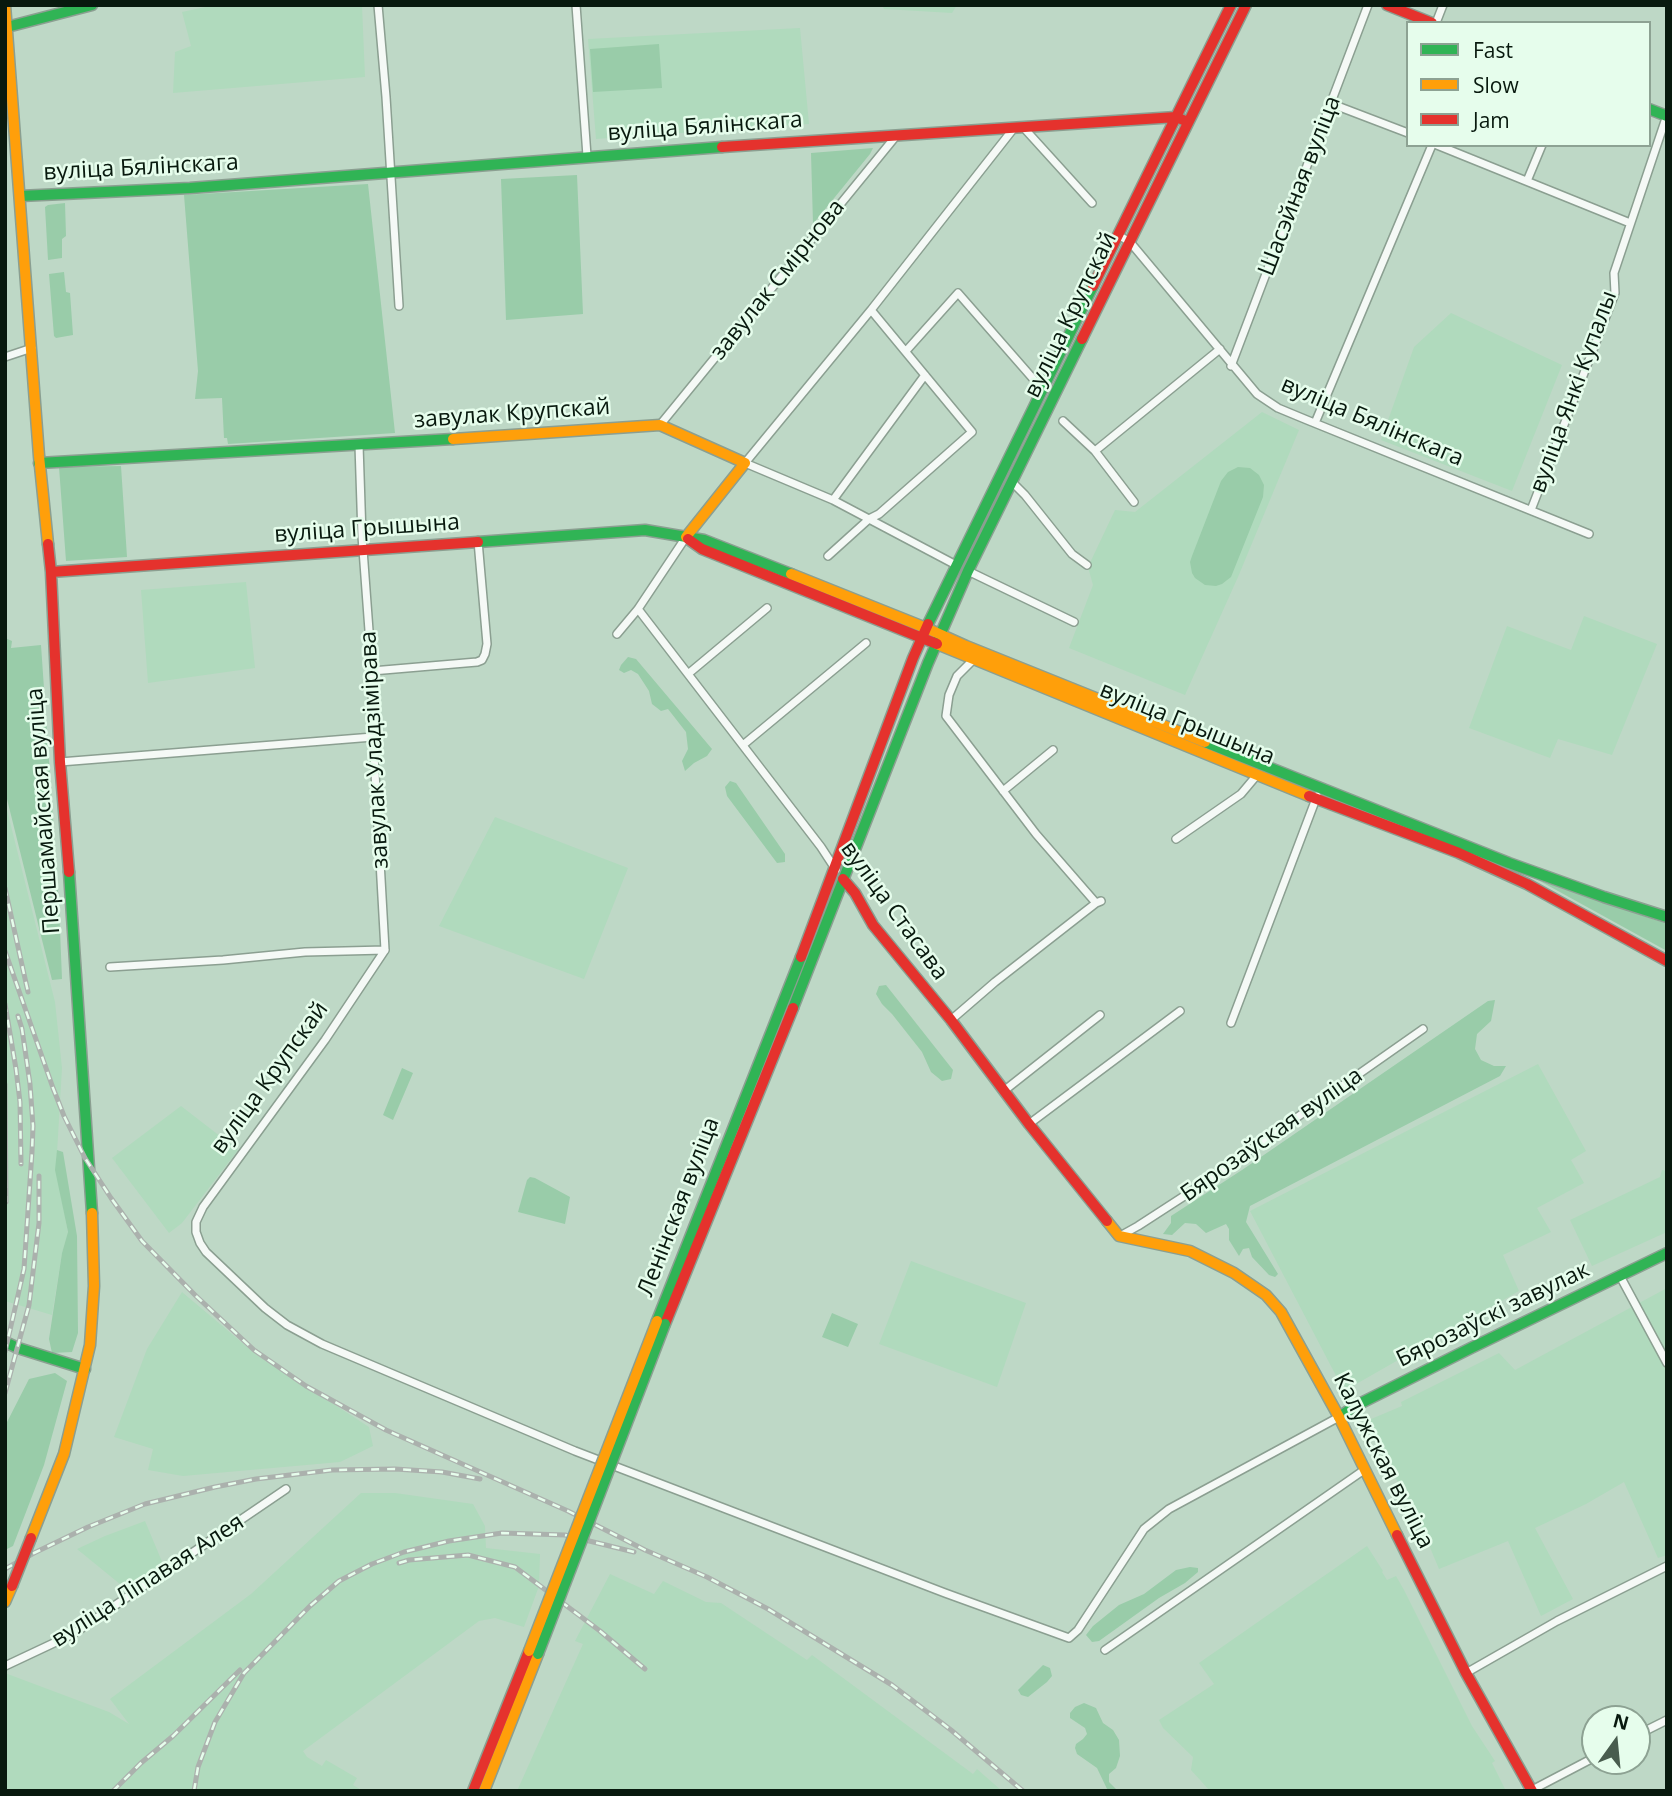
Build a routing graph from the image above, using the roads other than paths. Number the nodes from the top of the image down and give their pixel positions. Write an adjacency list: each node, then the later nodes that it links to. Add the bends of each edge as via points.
1 (5, 5): 12 (main road, Першамайская вуліца)
2 (92, 5): 12 (main road)
3 (377, 5): 24 (street)
4 (576, 5): 23 (street)
5 (1231, 5): 15 (main road, вуліца Крупскай)
6 (1246, 5): 16 (main road, вуліца Крупскай)
7 (1368, 5): 13 (street, Шасэйная вуліца)
8 (1387, 5): 10 (main road)
9 (1443, 5): 11 (street)
10 (1429, 21)
11 (1435, 21)
12 (7, 27): 26 (main road, Першамайская вуліца)
13 (1332, 104): 18 (street); 37 (street, Шасэйная вуліца)
14 (1667, 115): 28 (street, вуліца Янкі Купалы)
15 (1176, 117): 16 (main road, вуліца Бялінскага); 17 (main road, вуліца Бялінскага); 29 (main road, вуліца Крупскай)
16 (1188, 122): 30 (main road, вуліца Крупскай)
17 (1018, 128): 19 (main road, вуліца Бялінскага); 27 (street); 32 (street)
18 (1406, 132)
19 (896, 136): 23 (main road, вуліца Бялінскага); 42 (street, завулак Смірнова)
20 (1434, 147): 41 (street)
21 (1440, 147): 25 (street)
22 (1541, 147): 25 (street)
23 (587, 156): 24 (main road, вуліца Бялінскага)
24 (391, 171): 26 (main road, вуліца Бялінскага); 31 (street)
25 (1527, 181): 28 (street)
26 (20, 196): 33 (main road, Першамайская вуліца)
27 (1092, 203)
28 (1630, 223): 50 (street, вуліца Янкі Купалы, via 1614,273 1615,293)
29 (1118, 235): 30 (street, вуліца Бялінскага); 39 (main road, вуліца Крупскай)
30 (1130, 242): 34 (street, вуліца Бялінскага); 47 (main road, вуліца Крупскай)
31 (399, 306)
32 (871, 310): 35 (street); 46 (street)
33 (32, 348): 36 (street); 45 (main road, Першамайская вуліца)
34 (1220, 349): 37 (street, вуліца Бялінскага); 44 (street)
35 (906, 351): 38 (street); 39 (street, via 958,293)
36 (5, 356)
37 (1231, 366): 41 (street, вуліца Бялінскага, via 1257,394)
38 (925, 375): 48 (street); 51 (street, via 972,432)
39 (1042, 389): 57 (main road, вуліца Крупскай)
40 (1063, 421): 44 (street)
41 (1315, 423): 50 (street, вуліца Бялінскага)
42 (660, 425): 43 (main road, завулак Крупскай); 46 (main road, завулак Крупскай)
43 (359, 445): 45 (main road, завулак Крупскай); 55 (street, завулак Уладзімірава)
44 (1095, 451): 49 (street)
45 (39, 463): 60 (main road, Першамайская вуліца)
46 (745, 463): 48 (street, завулак Крупскай); 53 (main road)
47 (1012, 482): 58 (street, via 1072,554); 59 (main road, вуліца Крупскай)
48 (833, 500): 51 (street, завулак Крупскай)
49 (1134, 502)
50 (1531, 510): 52 (street, вуліца Бялінскага)
51 (869, 519): 56 (street); 57 (street, завулак Крупскай)
52 (1589, 534)
53 (686, 537): 54 (main road, вуліца Грышына, via 645,530); 62 (street); 64 (main road, вуліца Грышына, via 702,549)
54 (478, 541): 55 (main road, вуліца Грышына); 69 (street, via 487,643 482,660)
55 (363, 550): 60 (main road, вуліца Грышына); 69 (street, завулак Уладзімірава)
56 (828, 556)
57 (956, 565): 64 (main road, вуліца Крупскай)
58 (1087, 565)
59 (968, 570): 63 (street); 66 (main road, вуліца Крупскай)
60 (51, 572): 74 (main road, Першамайская вуліца)
61 (767, 608): 70 (street)
62 (638, 609): 65 (street); 70 (street, вуліца Стасава)
63 (1074, 622)
64 (924, 633): 66 (main road, вуліца Грышына); 79 (main road, Ленінская вуліца)
65 (617, 634)
66 (939, 639): 68 (main road, вуліца Грышына); 77 (main road, вуліца Грышына, via 966,646); 80 (main road, Ленінская вуліца)
67 (866, 643): 72 (street)
68 (974, 659): 75 (main road, вуліца Грышына); 76 (street, via 957,676 948,695 946,716)
69 (372, 671): 71 (street, завулак Уладзімірава)
70 (688, 674): 72 (street, вуліца Стасава)
71 (373, 737): 74 (street); 82 (street, завулак Уладзімірава)
72 (743, 746): 79 (street, вуліца Стасава)
73 (1053, 750): 76 (street)
74 (60, 762): 98 (main road, Першамайская вуліца, via 94,1251 93,1316)
75 (1257, 775): 77 (main road, вуліца Грышына); 78 (street, via 1241,794)
76 (1003, 791): 87 (street, via 1098,902)
77 (1318, 794): 81 (main road, вуліца Грышына); 83 (main road, вуліца Грышына, via 1527,884); 88 (street)
78 (1176, 839)
79 (835, 869): 80 (street, вуліца Стасава); 90 (main road, Ленінская вуліца)
80 (843, 879): 87 (main road, вуліца Стасава, via 873,925); 90 (main road, Ленінская вуліца)
81 (1667, 917)
82 (385, 950): 84 (street); 99 (street, вуліца Крупскай, via 196,1222 206,1252 265,1308 322,1344 575,1451 1069,1638 1144,1529 1169,1509)
83 (1667, 961)
84 (110, 967)
85 (1180, 1011): 92 (street)
86 (1100, 1015): 91 (street)
87 (951, 1020): 91 (main road, вуліца Стасава)
88 (1231, 1023)
89 (1423, 1029): 93 (street, Бярозаўская вуліца, via 1192,1191)
90 (762, 1071): 105 (main road, Ленінская вуліца, bridge)
91 (1005, 1090): 92 (main road, вуліца Стасава)
92 (1029, 1124): 93 (main road, вуліца Стасава)
93 (1119, 1236): 99 (main road, Калужская вуліца, via 1190,1251 1266,1295 1281,1312)
94 (1667, 1253): 95 (main road, Бярозаўскі завулак)
95 (1620, 1276): 97 (street); 99 (main road, Бярозаўскі завулак)
96 (5, 1342): 98 (main road)
97 (1667, 1363)
98 (85, 1369): 103 (main road, Першамайская вуліца, bridge, via 64,1454)
99 (1339, 1417): 100 (main road, Калужская вуліца)
100 (1364, 1470): 104 (street); 107 (main road, Калужская вуліца)
101 (286, 1489): 106 (street, вуліца Ліпавая Алея, via 74,1634)
102 (1667, 1566): 107 (street)
103 (5, 1602)
104 (1105, 1650)
105 (533, 1653): 111 (main road, Ленінская вуліца); 112 (main road, Ленінская вуліца)
106 (5, 1666)
107 (1466, 1673): 113 (main road, Калужская вуліца)
108 (1667, 1720): 109 (street)
109 (1651, 1728)
110 (1581, 1765): 113 (street)
111 (473, 1791)
112 (484, 1791)
113 (1532, 1791)

